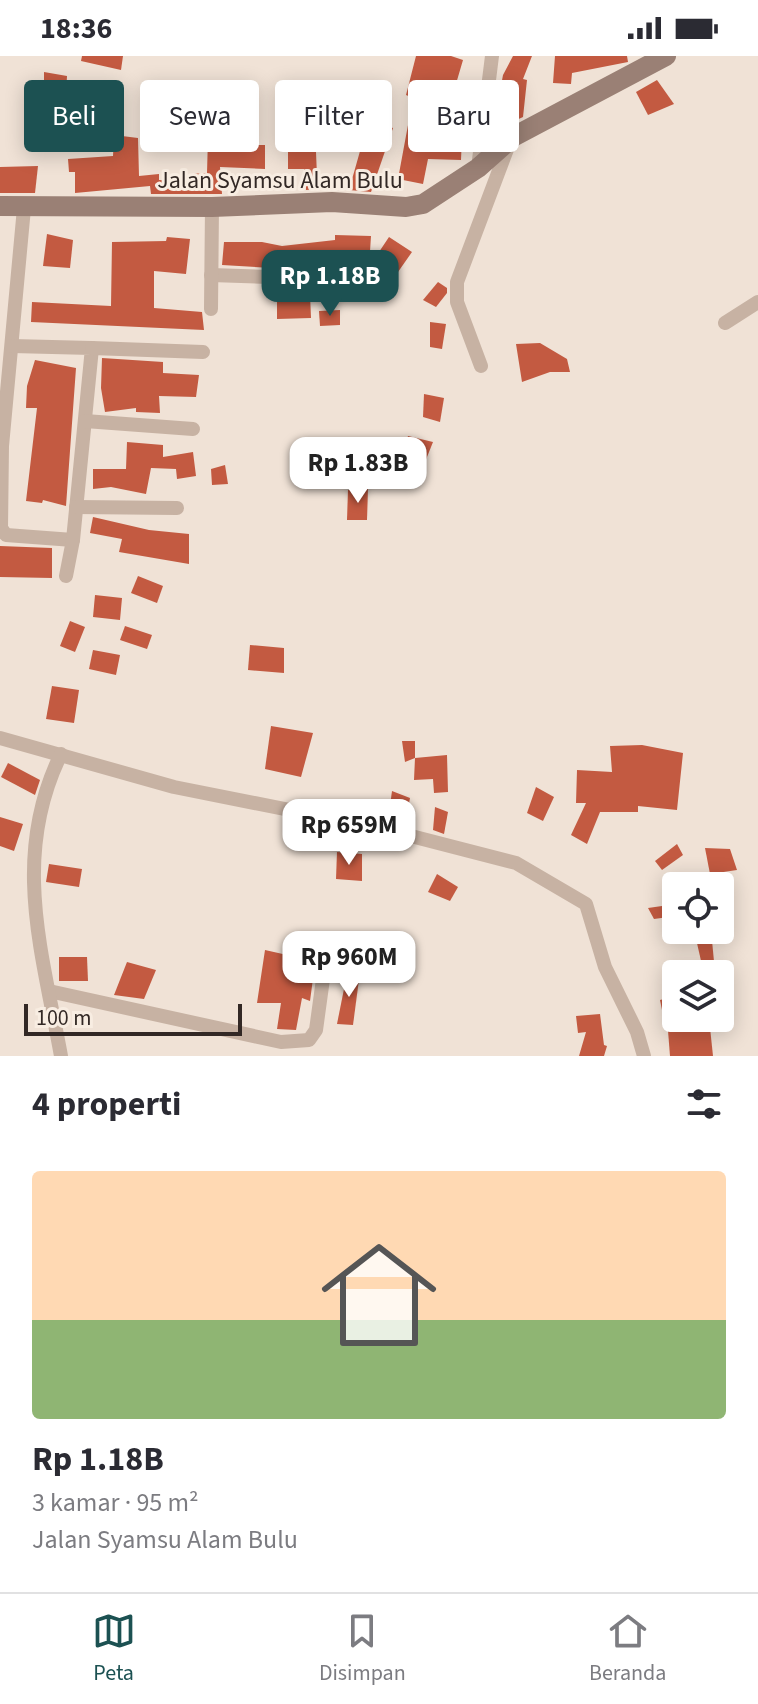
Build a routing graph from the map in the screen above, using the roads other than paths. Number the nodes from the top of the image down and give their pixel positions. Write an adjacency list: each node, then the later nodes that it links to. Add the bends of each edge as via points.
1 (492, 56): 6 (street)
2 (664, 57): 3 (street, Jalan Syamsu Alam Bulu)
3 (519, 134)
4 (496, 152): 6 (street, Jalan Syamsu Alam Bulu)
5 (507, 152): 18 (street, via 457,282 457,302)
6 (478, 168): 8 (street, Jalan Syamsu Alam Bulu, via 423,204 406,207 332,202)
7 (0, 206): 9 (street, Jalan Syamsu Alam Bulu)
8 (212, 207): 9 (street, Jalan Syamsu Alam Bulu); 10 (street)
9 (24, 208): 15 (street)
10 (211, 275): 11 (street); 13 (street)
11 (268, 277)
12 (758, 302): 14 (street)
13 (211, 309)
14 (725, 323)
15 (12, 346): 16 (street); 23 (street, via 1,528 6,535)
16 (92, 348): 17 (street); 19 (street)
17 (203, 352)
18 (481, 366)
19 (85, 421): 20 (street); 21 (street)
20 (193, 429)
21 (76, 507): 22 (street); 23 (street)
22 (177, 508)
23 (73, 540): 24 (street)
24 (66, 576)
25 (0, 738): 26 (street)
26 (61, 754): 28 (street, via 44,790 33,860 36,919); 30 (street, via 174,787 380,828 516,863 586,904 605,967)
27 (326, 957): 28 (street, via 316,1030 309,1040 298,1043)
28 (49, 991): 29 (street)
29 (61, 1056)
30 (644, 1056)

